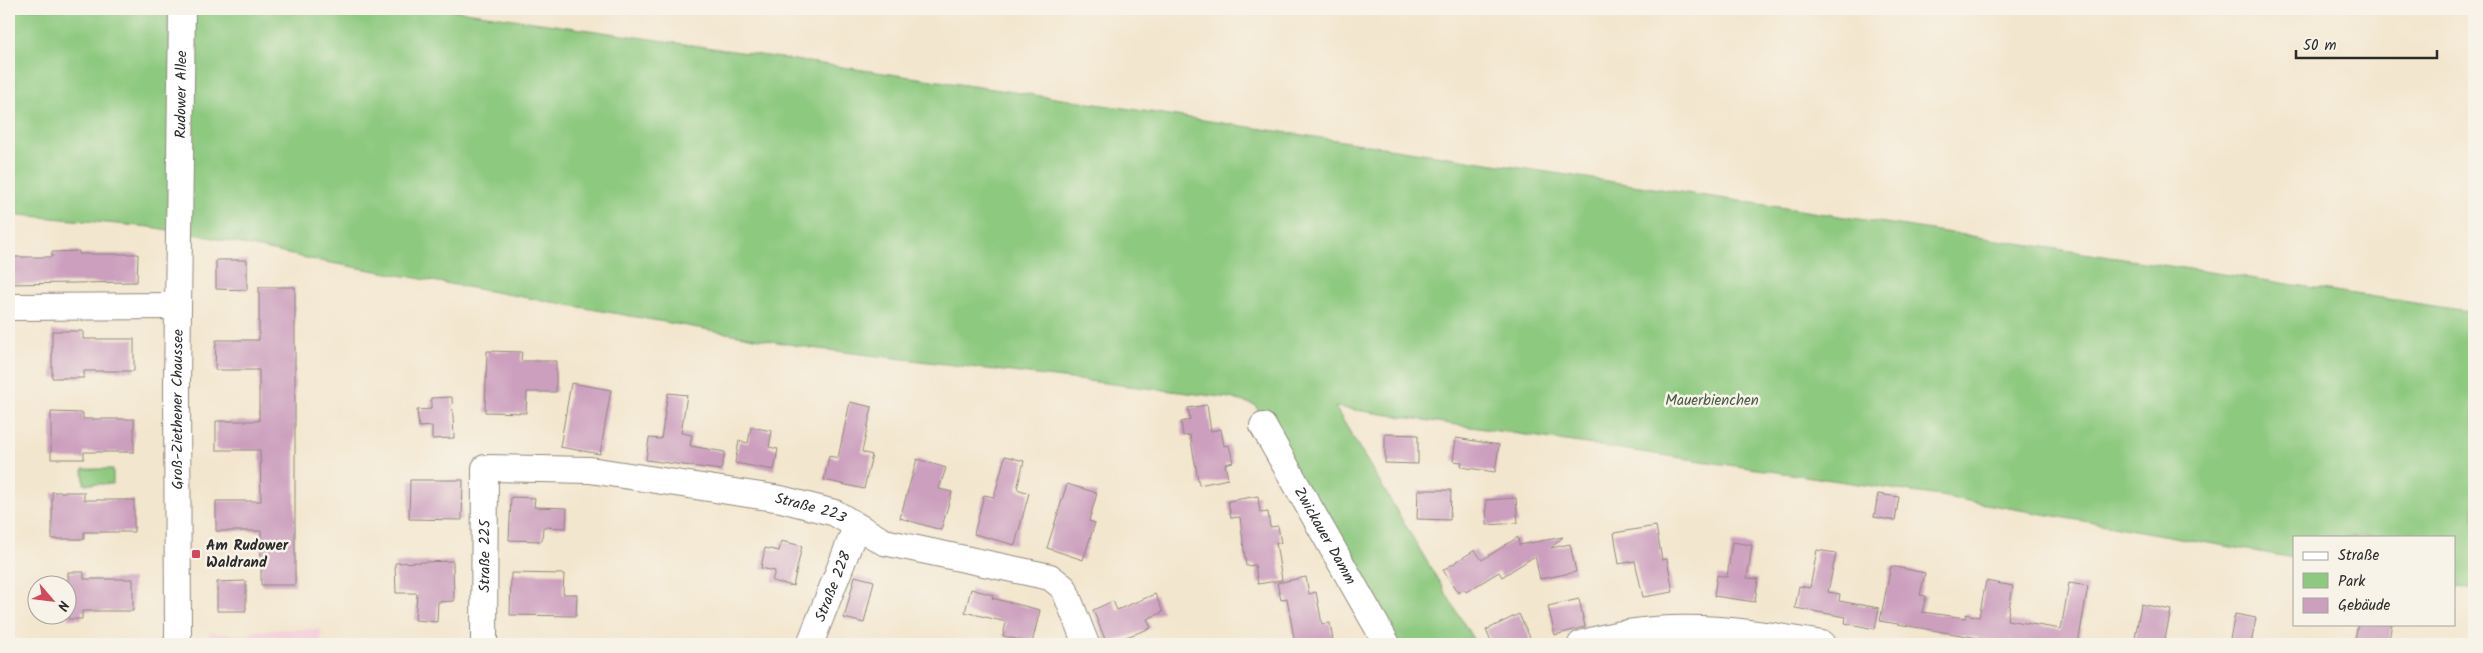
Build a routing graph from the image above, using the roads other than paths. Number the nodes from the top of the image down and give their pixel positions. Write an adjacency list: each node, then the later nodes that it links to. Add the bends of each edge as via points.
1 (182, 9): 2 (street, Rudower Allee)
2 (179, 181): 3 (street, Groß-Ziethener Chaussee)
3 (178, 306): 4 (street); 9 (street, Groß-Ziethener Chaussee)
4 (9, 307)
5 (1263, 426): 13 (street, Zwickauer Damm)
6 (485, 468): 7 (street, Straße 223, via 590,470 711,487 781,499 834,513); 10 (street, Straße 225)
7 (856, 527): 11 (street, Straße 228); 12 (street, Straße 223, via 884,542 1050,577 1064,588)
8 (1624, 639): 14 (street); 15 (street, via 1672,628 1724,630)
9 (178, 642)
10 (484, 644)
11 (810, 644)
12 (1086, 644)
13 (1387, 644)
14 (1581, 644)
15 (1822, 644)

